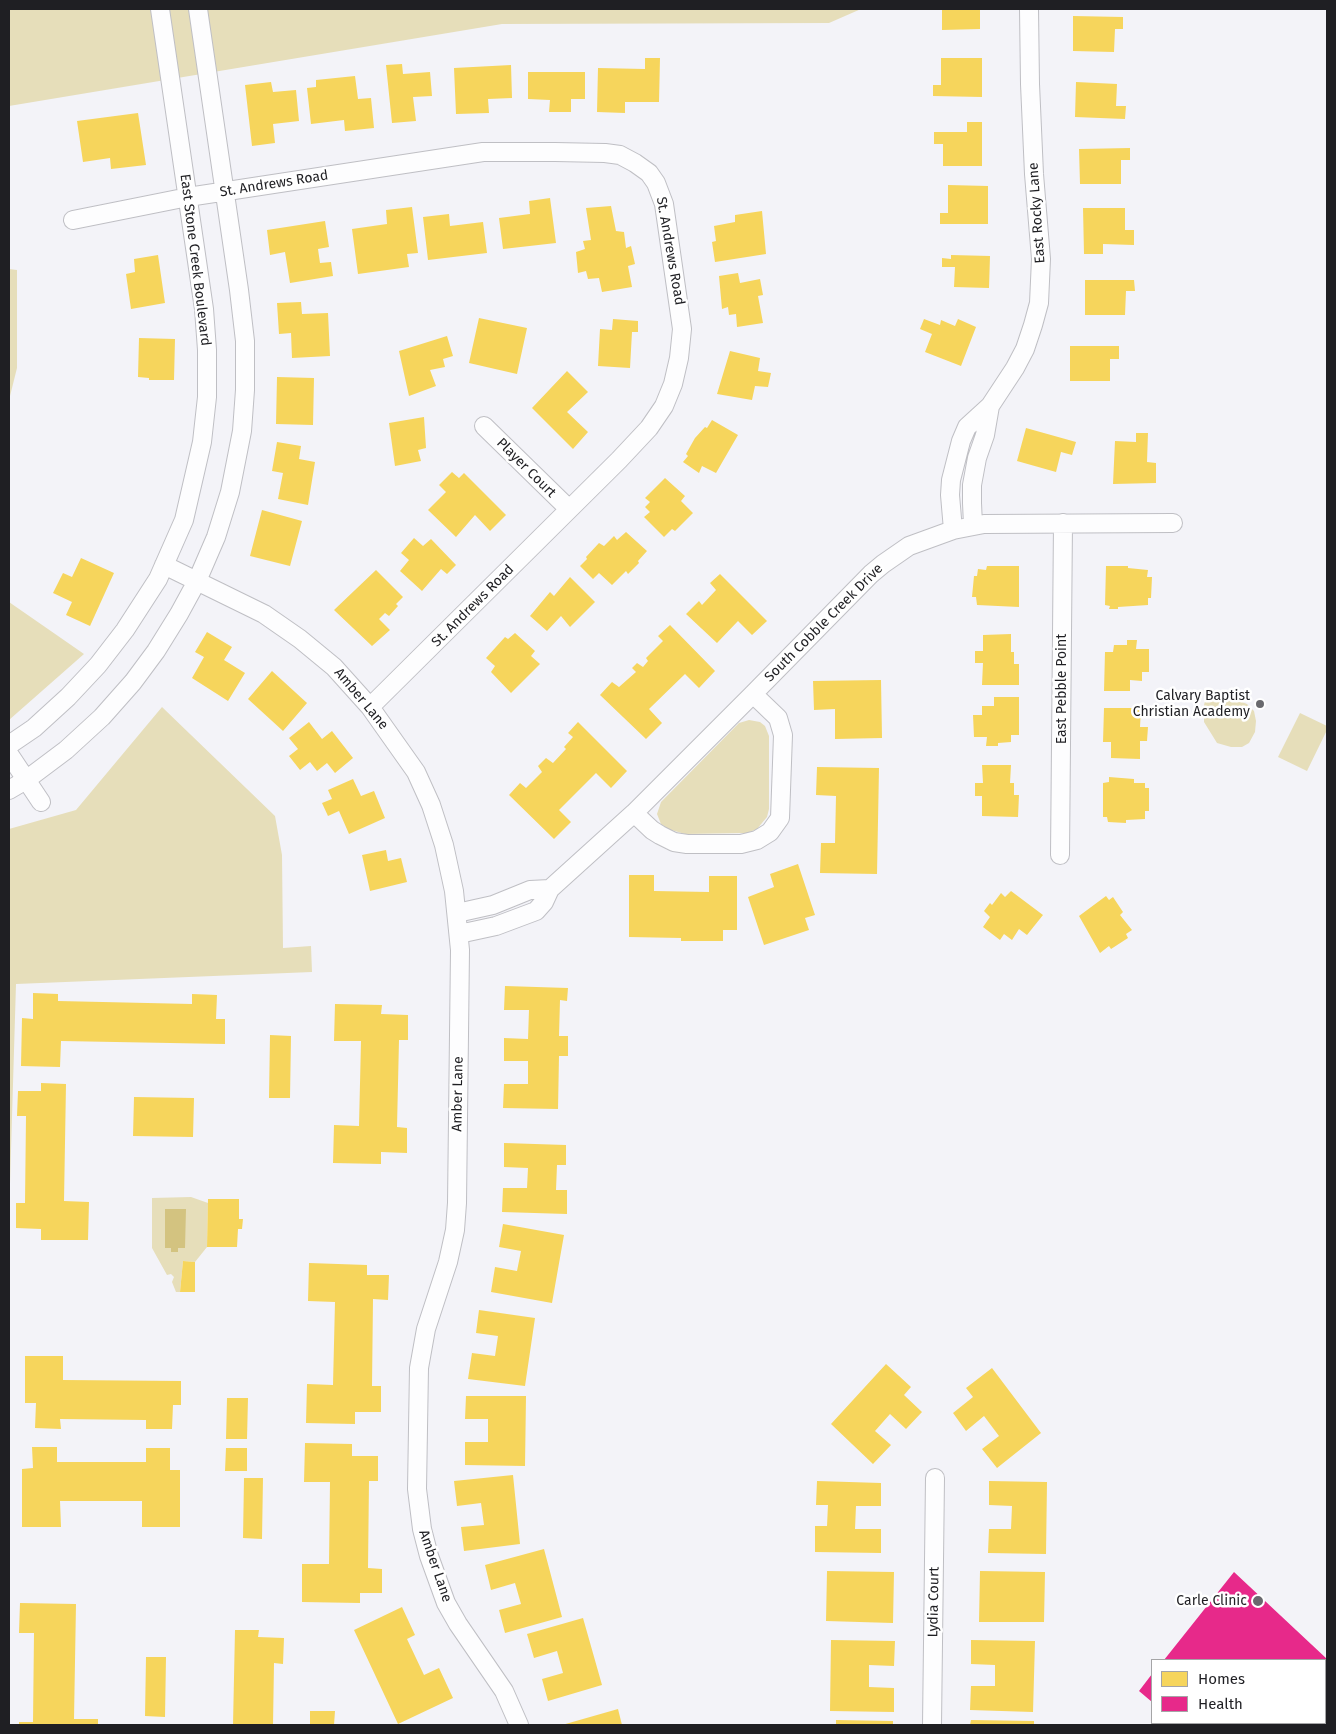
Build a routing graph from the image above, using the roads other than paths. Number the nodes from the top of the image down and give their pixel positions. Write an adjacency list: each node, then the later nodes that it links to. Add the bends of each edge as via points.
1 (160, 9): 5 (street, East Stone Creek Boulevard)
2 (198, 9): 4 (street)
3 (1029, 9): 7 (street, East Rocky Lane, via 1041,283 1025,349)
4 (225, 192): 5 (street, St. Andrews Road); 9 (street, St. Andrews Road, via 483,152 605,153 620,156 649,173 664,204 680,310 682,329 673,384 664,406 649,428); 15 (street, via 243,324 245,390 242,431 230,492 216,537)
5 (188, 197): 6 (street, St. Andrews Road); 14 (street, East Stone Creek Boulevard, via 204,309 207,397 202,442 184,520)
6 (73, 220)
7 (990, 406): 12 (street, East Rocky Lane, via 972,485); 13 (street, East Rocky Lane, via 967,427 961,441 951,480)
8 (484, 426): 9 (street, Player Court)
9 (569, 510): 17 (street, St. Andrews Road)
10 (1063, 523): 11 (street, South Cobble Creek Drive); 12 (street, South Cobble Creek Drive); 24 (street, East Pebble Point)
11 (1173, 523)
12 (974, 525): 13 (street, South Cobble Creek Drive)
13 (952, 530): 16 (street, South Cobble Creek Drive, via 910,546 882,564)
14 (164, 565): 15 (street, Amber Lane); 18 (street, East Stone Creek Boulevard, via 125,630 98,665 34,728)
15 (197, 581): 17 (street, Amber Lane, via 264,614 300,639 334,667); 20 (street, via 156,651 133,682 66,750)
16 (753, 694): 23 (street, South Cobble Creek Drive); 23 (street, via 778,718 783,735 780,818 770,832 758,840 741,844 687,844 660,835)
17 (370, 707): 26 (street, Amber Lane, via 416,772 430,805 444,845)
18 (9, 745)
19 (9, 754): 20 (street)
20 (26, 780): 21 (street); 22 (street)
21 (9, 790)
22 (41, 802)
23 (634, 813): 25 (street, South Cobble Creek Drive)
24 (1060, 855)
25 (550, 889): 26 (street, via 530,890 493,905); 27 (street, South Cobble Creek Drive, via 536,911 496,926)
26 (457, 913): 27 (street, Amber Lane)
27 (459, 934): 29 (street, Amber Lane, via 455,1230 426,1330 419,1368 416,1489 422,1530 446,1602 504,1691)
28 (935, 1478): 30 (street, Lydia Court)
29 (519, 1725)
30 (932, 1725)

